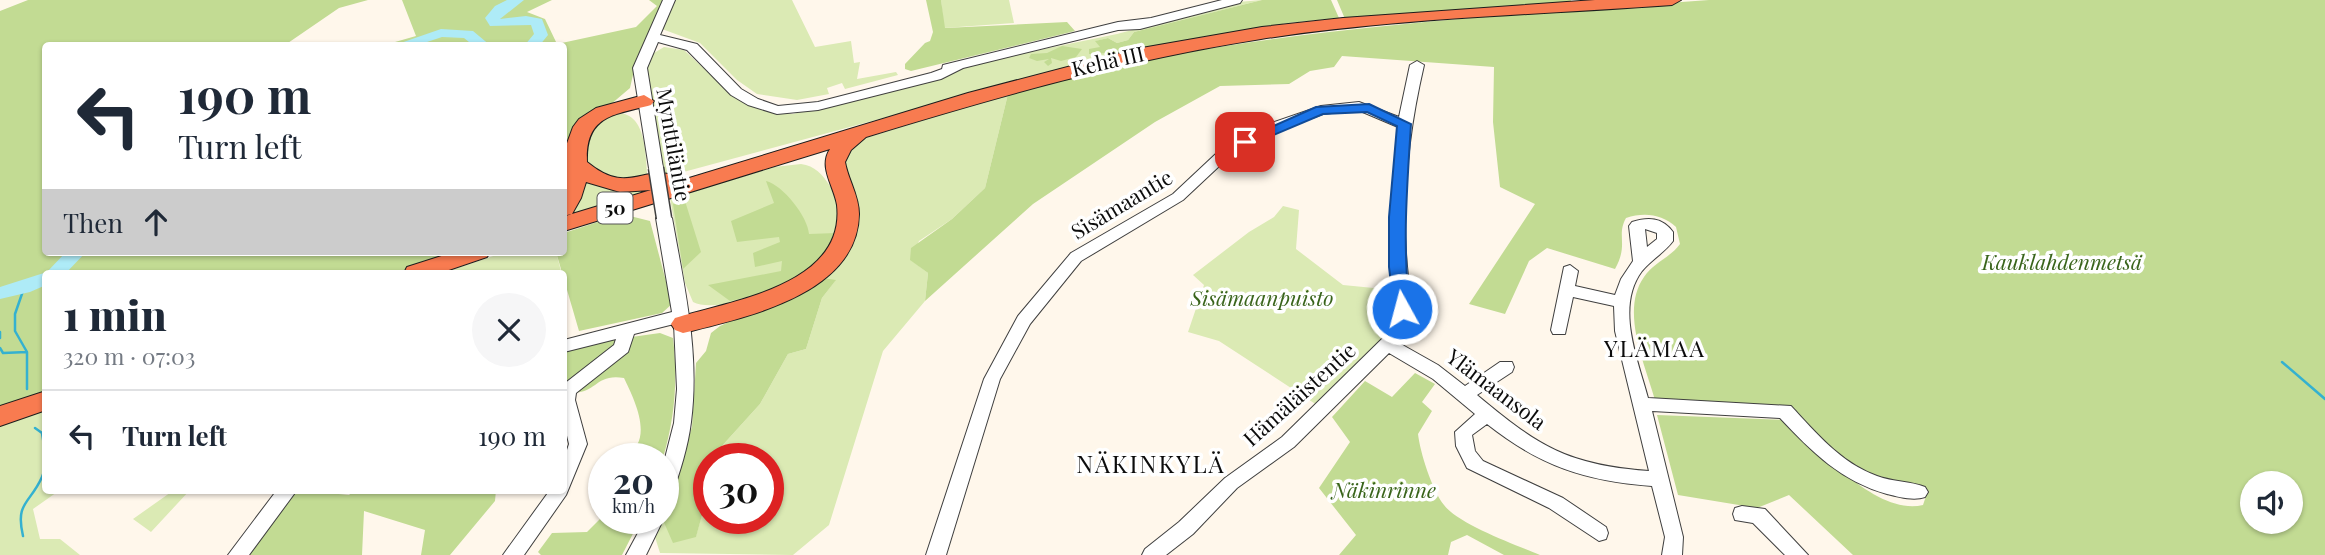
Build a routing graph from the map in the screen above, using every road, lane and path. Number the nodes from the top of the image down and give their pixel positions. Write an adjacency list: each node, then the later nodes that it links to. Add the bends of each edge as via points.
1 (1236, 0): 4 (street, via 802,109 765,107 736,92 692,47)
2 (1672, 0): 8 (highway, Kehä III / 50, via 1388,18 1212,41 1056,74)
3 (667, 6): 4 (street, Mynttiläntie)
4 (653, 37): 6 (street, Mynttiläntie, via 641,65)
5 (1417, 65): 7 (street, Hämäläistentie)
6 (644, 101): 10 (highway, via 588,122 576,141); 21 (street, Mynttiläntie, bridge)
7 (1404, 124): 25 (street, Hämäläistentie, via 1397,217 1401,327); 46 (street, Sisämaantie, via 1359,106 1321,110 1291,120 1225,153 1178,197 1076,257 1029,313 998,365 984,396)
8 (878, 126): 9 (highway, Kehä III / 50); 12 (highway, via 840,148)
9 (793, 152): 10 (highway, via 629,185 601,183); 11 (highway, Kehä III / 50)
10 (578, 165): 13 (highway)
11 (752, 165): 12 (highway, via 809,159); 14 (highway, Kehä III / 50)
12 (837, 176): 21 (highway, via 848,211 840,244 829,260 804,283 767,299)
13 (567, 204)
14 (567, 223)
15 (467, 256): 17 (highway)
16 (1640, 259): 20 (street)
17 (424, 270)
18 (1570, 271): 19 (street)
19 (1566, 289): 20 (street); 22 (street)
20 (1622, 302): 31 (street, via 1623,331)
21 (683, 320): 23 (street); 34 (street, Mynttiläntie, via 688,384)
22 (1559, 330)
23 (626, 332): 24 (street); 27 (street, via 621,348)
24 (567, 345)
25 (1390, 345): 28 (street, Ylämaansola); 47 (street, Hämäläistentie, via 1288,442 1231,484)
26 (1506, 367): 28 (street)
27 (567, 395)
28 (1464, 395): 32 (street, Ylämaansola)
29 (42, 401): 33 (highway)
30 (567, 404): 35 (street, via 578,444)
31 (1640, 404): 36 (street); 37 (street, via 1785,411 1850,473 1877,486)
32 (1486, 415): 36 (street, Ylämaansola, via 1525,444 1568,465); 41 (street, via 1464,432 1464,444 1474,463 1556,503)
33 (0, 416)
34 (679, 443)
35 (567, 475)
36 (1660, 479): 48 (street, via 1674,537)
37 (1919, 492)
38 (285, 494): 43 (street)
39 (557, 494): 44 (street)
40 (1741, 514): 49 (street, via 1758,515)
41 (1599, 533)
42 (647, 534): 45 (street)
43 (237, 555)
44 (513, 555)
45 (636, 555)
46 (936, 555)
47 (1152, 555)
48 (1672, 555)
49 (1798, 555)

